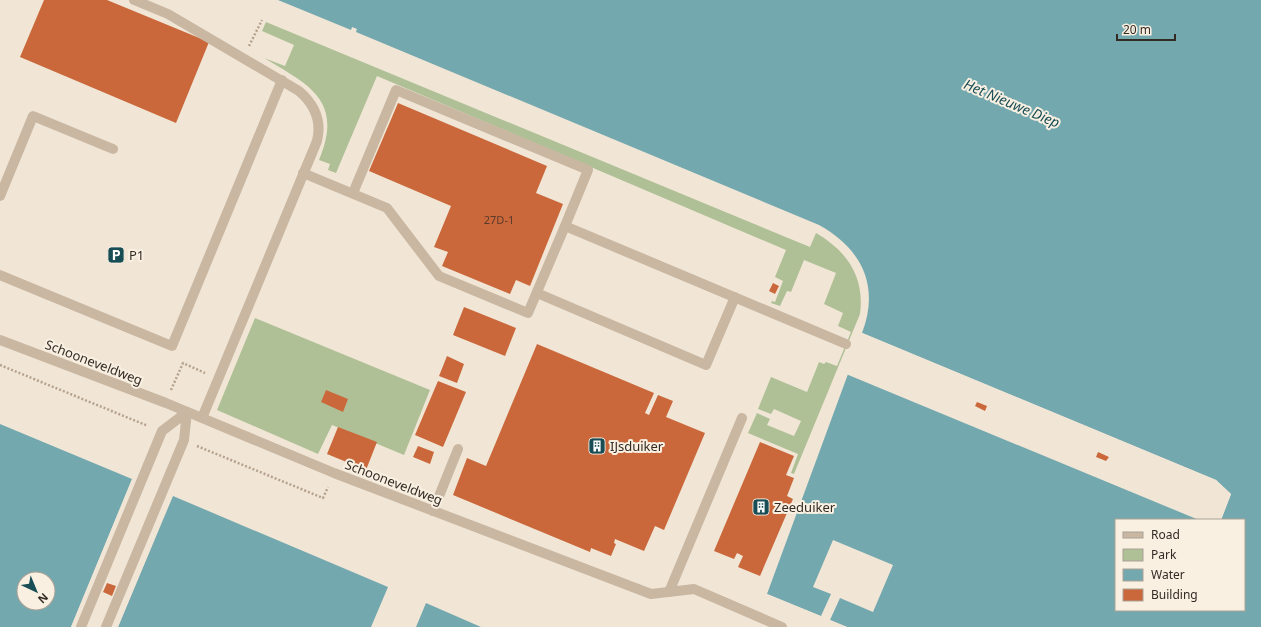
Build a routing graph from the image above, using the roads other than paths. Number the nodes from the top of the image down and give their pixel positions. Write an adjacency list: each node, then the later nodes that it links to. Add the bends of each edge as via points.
1 (134, 0): 2 (street, via 168,14)
2 (282, 80): 4 (street, via 309,100 317,116 318,134); 8 (street, via 172,346)
3 (113, 149): 6 (street, via 33,116)
4 (303, 173): 5 (street); 14 (street)
5 (352, 193): 7 (street, via 396,90 588,170); 9 (street, via 388,208 439,276 528,313)
6 (0, 196)
7 (565, 226): 9 (street); 10 (street)
8 (0, 275)
9 (537, 293): 10 (street, via 706,365)
10 (735, 297): 12 (street)
11 (0, 340): 13 (street, Schooneveldweg)
12 (846, 344)
13 (186, 412): 14 (street, Schooneveldweg); 19 (street, via 162,431); 20 (street, via 184,440)
14 (202, 418): 17 (street, Schooneveldweg)
15 (742, 418): 18 (street)
16 (458, 449): 17 (street)
17 (433, 511): 18 (street, Schooneveldweg, via 651,594)
18 (669, 592): 21 (street, Schooneveldweg, via 694,589)
19 (81, 627)
20 (106, 627)
21 (782, 627)

